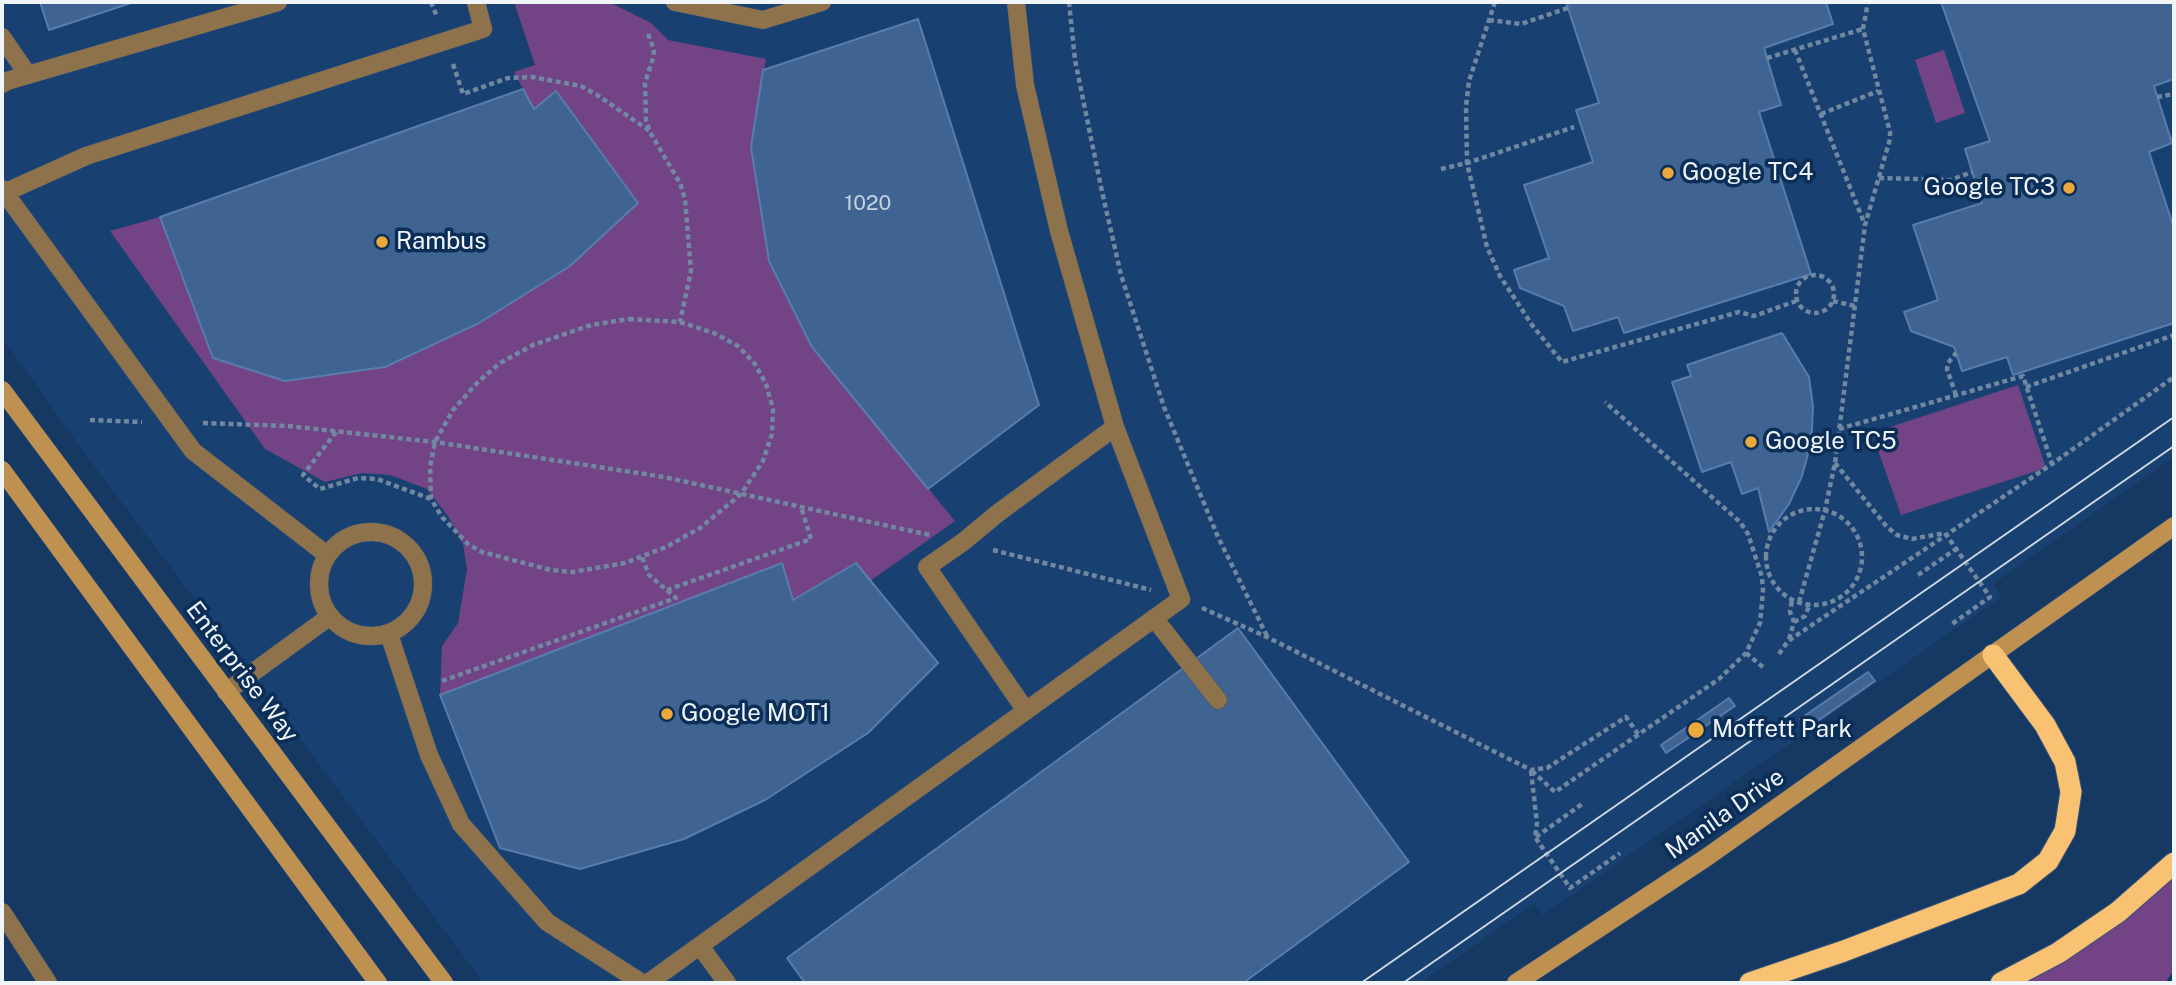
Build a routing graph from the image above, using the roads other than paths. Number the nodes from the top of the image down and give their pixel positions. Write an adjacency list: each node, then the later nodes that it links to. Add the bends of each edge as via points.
1 (278, 2): 7 (lane)
2 (476, 2): 9 (lane, via 483,29 86,156)
3 (676, 2): 4 (lane, via 763,20)
4 (822, 2)
5 (1016, 2): 11 (lane, via 1026,85 1059,231)
6 (2, 37): 7 (lane)
7 (29, 75): 8 (lane)
8 (2, 84)
9 (3, 191): 14 (lane, via 193,451)
10 (2, 390): 19 (street, Enterprise Way)
11 (1115, 427): 16 (lane, via 1181,599); 21 (lane, via 926,567)
12 (2, 470): 26 (street)
13 (2174, 526): 18 (street, Manila Drive)
14 (327, 555): 15 (lane, via 318,586); 17 (lane, via 340,542 374,531 392,536 418,560 422,596 415,613)
15 (329, 617): 17 (lane, via 357,635); 19 (lane)
16 (1154, 618): 20 (lane); 21 (lane)
17 (389, 634): 28 (lane, via 429,755 461,824 547,922)
18 (1993, 654): 31 (street, Manila Drive, via 1707,858); 32 (highway, via 2045,725 2065,762 2071,792 2066,831 2048,861 2019,884)
19 (226, 692): 27 (street, Enterprise Way)
20 (1218, 700)
21 (1026, 711): 24 (lane)
22 (2174, 863): 33 (highway, via 2118,912 2058,953)
23 (2, 912): 25 (lane)
24 (700, 946): 29 (lane); 30 (lane)
25 (48, 983)
26 (378, 983)
27 (444, 983)
28 (642, 983)
29 (648, 983)
30 (727, 983)
31 (1516, 983)
32 (1750, 983)
33 (2001, 983)

